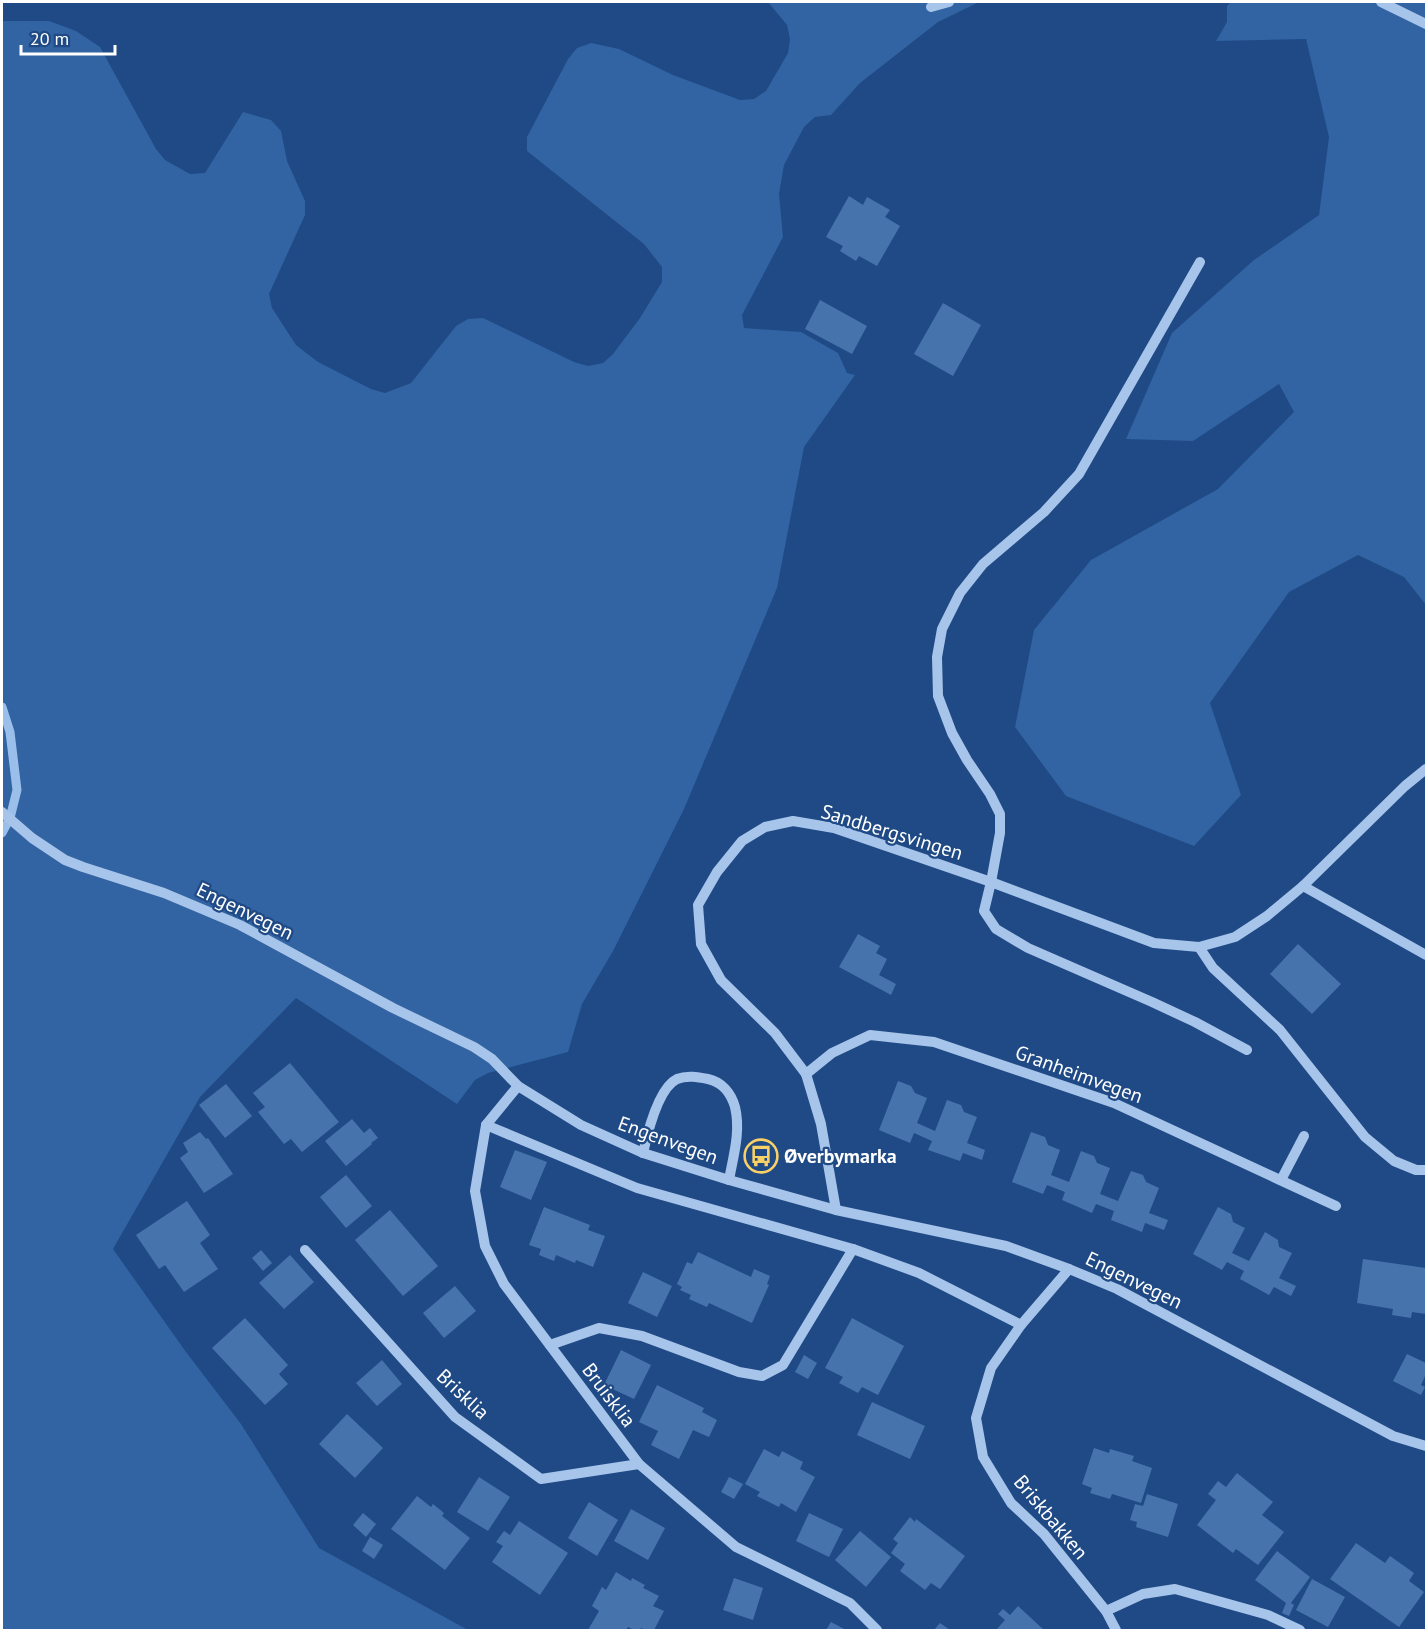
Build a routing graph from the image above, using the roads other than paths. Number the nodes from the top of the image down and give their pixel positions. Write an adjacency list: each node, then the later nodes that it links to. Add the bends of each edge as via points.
1 (949, 2): 3 (street)
2 (1381, 2): 4 (street)
3 (932, 7)
4 (1426, 24)
5 (1200, 262): 8 (street, via 1079,474 1044,512 983,564 960,593 942,629 937,657 938,696 952,733 1000,814)
6 (1426, 769): 9 (street, Sandbergsvingen)
7 (2, 812): 14 (street, Engenvegen, via 65,860 164,893 240,925 474,1047)
8 (991, 882): 10 (street, Sandbergsvingen, via 1154,943); 12 (street, via 984,911 996,929 1028,948 1152,1002); 13 (street, Sandbergsvingen, via 834,828 793,821 765,827 742,841 717,872 698,905 702,944 720,980 775,1033)
9 (1303, 886): 10 (street, Sandbergsvingen, via 1235,937); 11 (street)
10 (1199, 947): 18 (street, via 1213,968 1280,1030 1365,1137 1394,1161)
11 (1426, 955)
12 (1247, 1050)
13 (806, 1074): 20 (street, Granheimvegen, via 832,1053 870,1035 934,1042 1114,1103); 22 (street, Sandbergsvingen, via 821,1124)
14 (518, 1086): 15 (street, Bruisklia); 17 (street, Engenvegen, via 581,1125)
15 (486, 1125): 23 (street, via 637,1188); 27 (street, Bruisklia, via 475,1191 485,1246 504,1284)
16 (1304, 1136): 20 (street)
17 (643, 1153): 19 (street, Engenvegen); 19 (street, via 651,1119 675,1080 693,1076 714,1080 727,1089 735,1107 737,1136)
18 (1426, 1170)
19 (729, 1180): 22 (street, Engenvegen)
20 (1281, 1180): 21 (street, Granheimvegen)
21 (1336, 1206)
22 (836, 1210): 25 (street, Engenvegen, via 1006,1246)
23 (854, 1249): 26 (street, via 919,1273); 27 (street, via 783,1365 762,1376 739,1372 642,1336 599,1328)
24 (305, 1250): 29 (street, Brisklia, via 455,1417 541,1479)
25 (1069, 1269): 26 (street, Briskbakken); 28 (street, Engenvegen, via 1127,1295 1393,1436)
26 (1021, 1325): 30 (street, Briskbakken, via 991,1368 976,1418 983,1457 1011,1503 1044,1534)
27 (550, 1345): 29 (street, Bruisklia)
28 (1426, 1446)
29 (639, 1464): 31 (street, Bruisklia, via 736,1547 850,1602)
30 (1106, 1611): 32 (street, Briskbakken); 33 (street, via 1143,1594 1175,1589 1268,1615)
31 (877, 1630)
32 (1116, 1630)
33 (1300, 1630)

